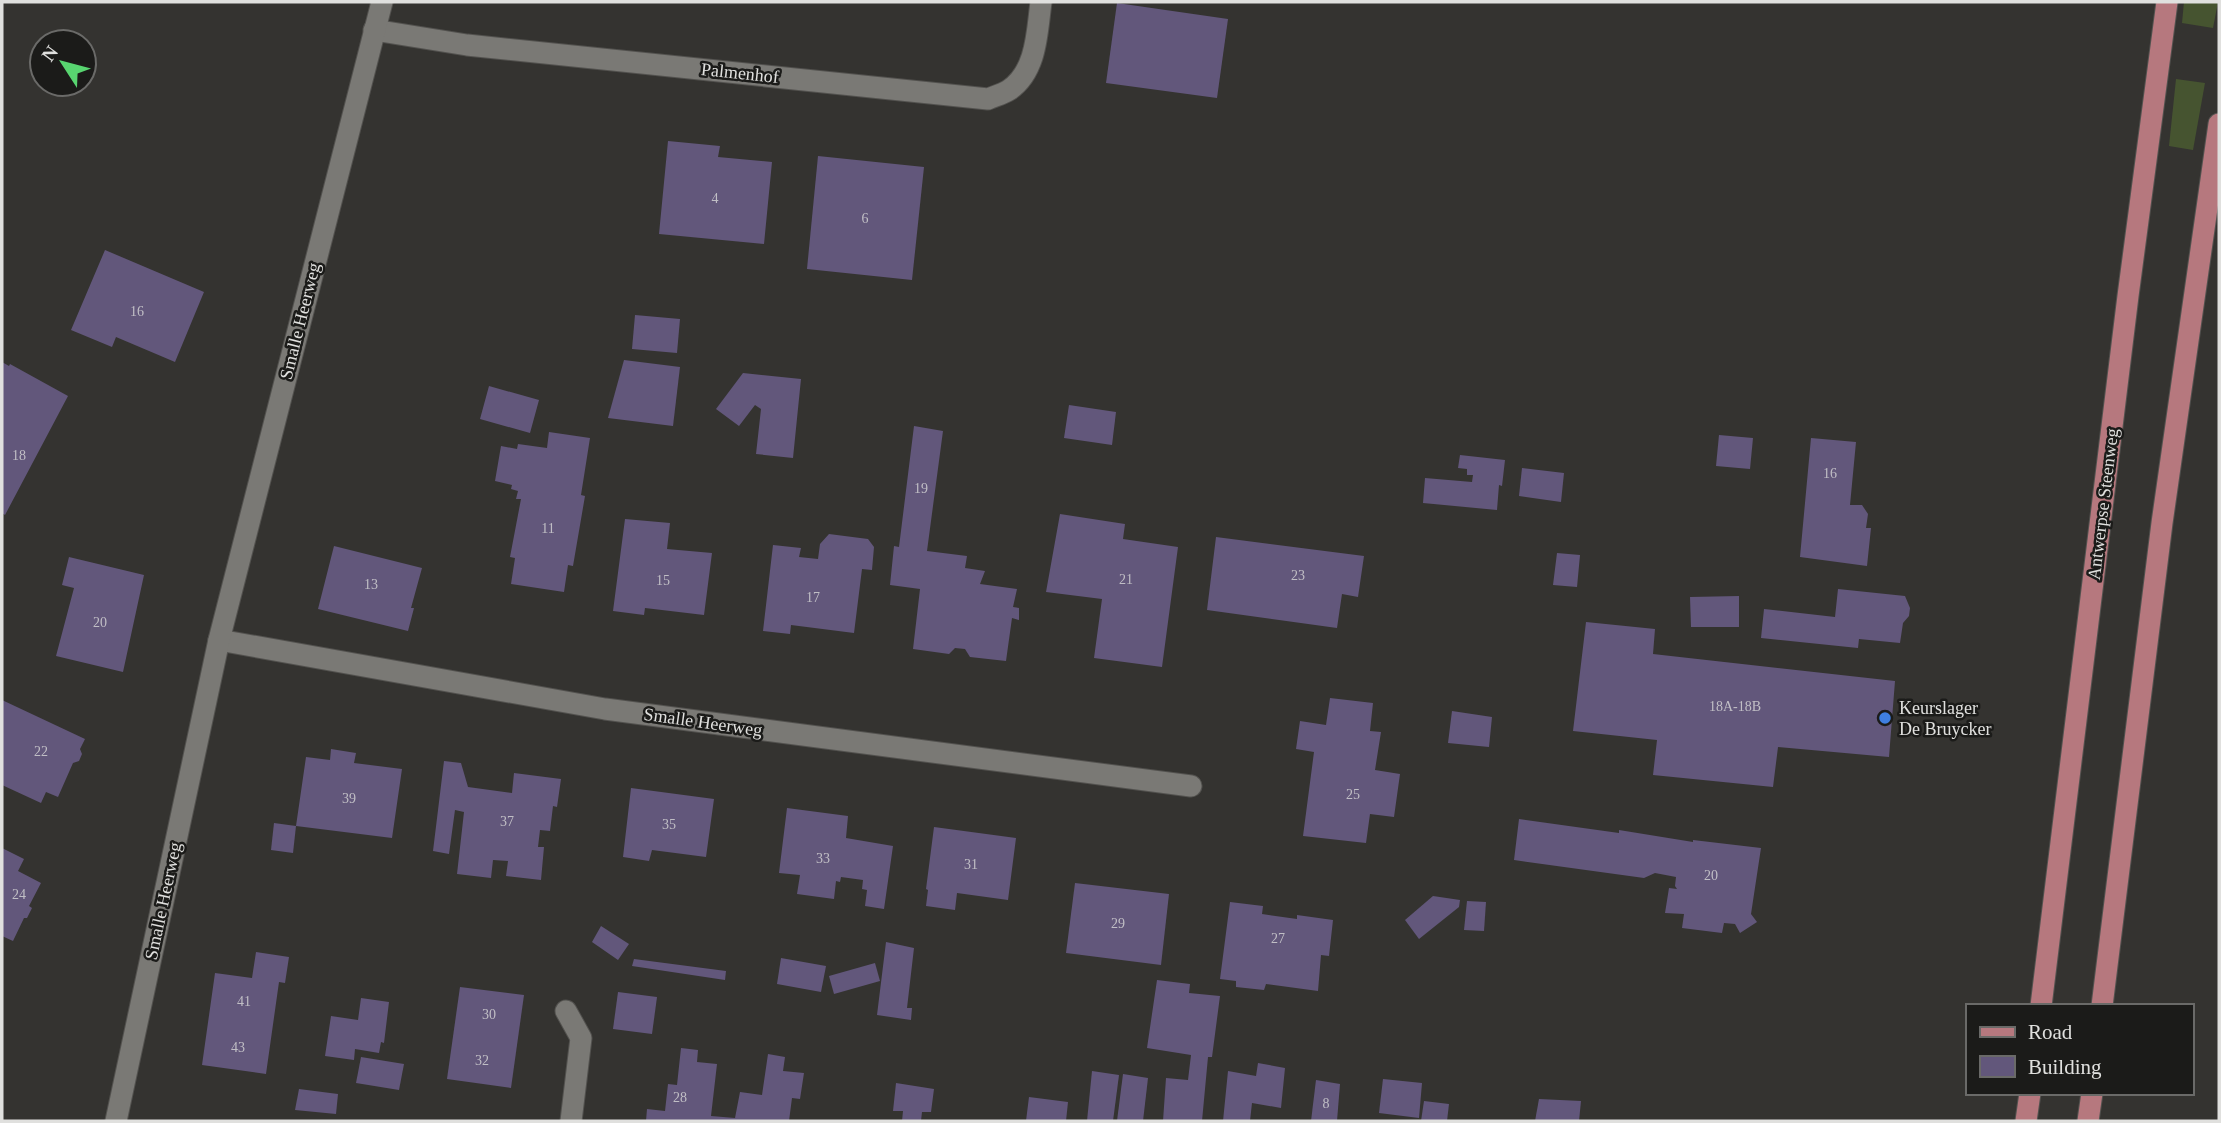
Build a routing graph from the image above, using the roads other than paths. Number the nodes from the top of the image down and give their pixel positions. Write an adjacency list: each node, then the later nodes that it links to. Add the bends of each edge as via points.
1 (382, 2): 4 (street, Smalle Heerweg)
2 (1041, 2): 4 (street, Palmenhof, via 1028,68 1010,89 988,99 467,45)
3 (2168, 2): 8 (main road, Antwerpse Steenweg)
4 (374, 30): 6 (street, Smalle Heerweg)
5 (2219, 124): 9 (main road, via 2162,523)
6 (219, 640): 7 (street, Smalle Heerweg, via 606,709); 13 (street, Smalle Heerweg)
7 (1191, 786)
8 (2040, 1004)
9 (2102, 1004)
10 (566, 1011): 14 (street, via 581,1038)
11 (2030, 1095): 15 (main road)
12 (2092, 1095): 16 (main road)
13 (116, 1121)
14 (571, 1121)
15 (2026, 1121)
16 (2088, 1121)

